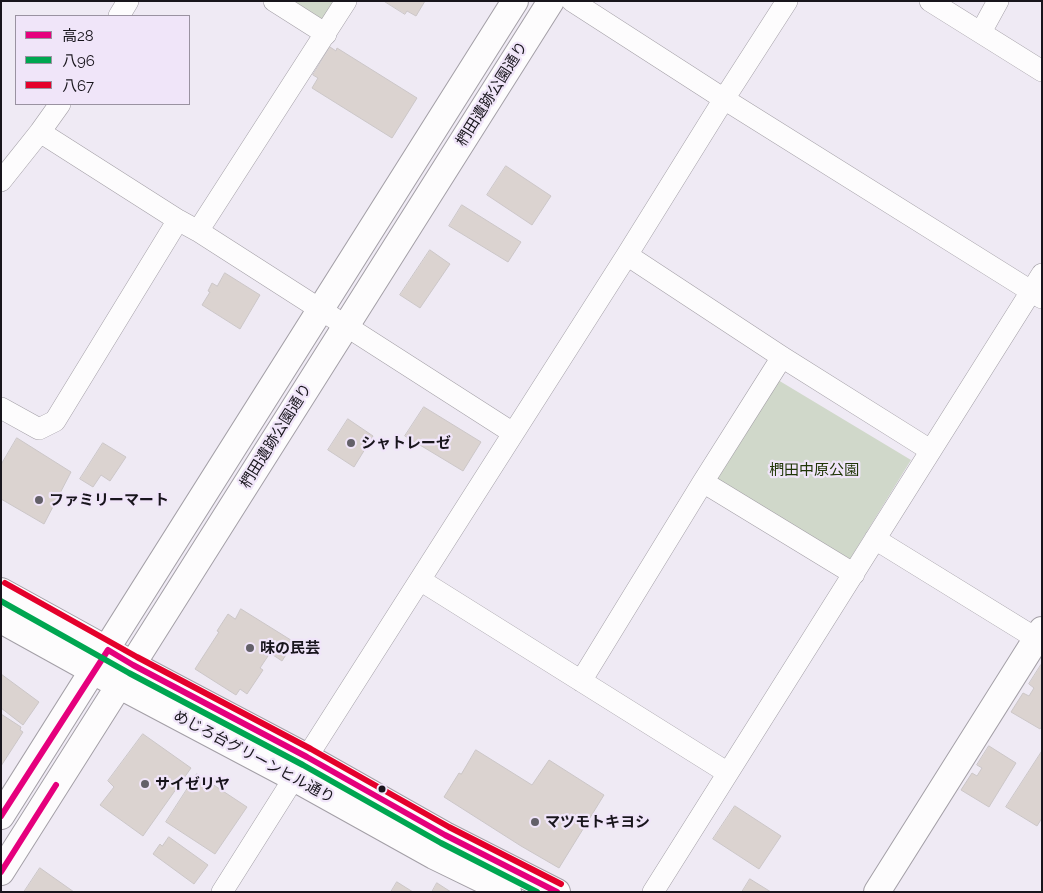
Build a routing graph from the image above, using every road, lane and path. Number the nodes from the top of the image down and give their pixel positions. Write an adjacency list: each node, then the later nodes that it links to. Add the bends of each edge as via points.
1 (128, 1): 10 (street)
2 (274, 1): 12 (street)
3 (346, 1): 12 (street)
4 (516, 1): 22 (street, 椚田遺跡公園通り)
5 (551, 1): 23 (street, 椚田遺跡公園通り)
6 (572, 1): 14 (street)
7 (787, 1): 14 (street)
8 (930, 1): 11 (street)
9 (998, 1): 11 (street)
10 (120, 15)
11 (981, 32): 13 (street)
12 (326, 34): 19 (street)
13 (1042, 71)
14 (724, 99): 20 (street); 21 (street)
15 (59, 105): 16 (street)
16 (40, 132): 17 (street); 18 (street)
17 (1, 181)
18 (178, 220): 19 (street); 25 (street, via 55,421 39,429)
19 (198, 231): 22 (street)
20 (626, 254): 24 (street); 26 (street)
21 (1038, 288): 27 (street)
22 (322, 310): 23 (street); 35 (street, 椚田遺跡公園通り)
23 (346, 325): 26 (street); 37 (street, 椚田遺跡公園通り)
24 (782, 358): 27 (street); 28 (street)
25 (1, 408)
26 (514, 433): 31 (street)
27 (930, 450): 29 (street)
28 (703, 482): 30 (street); 38 (street)
29 (875, 539): 30 (street); 34 (street)
30 (854, 574): 40 (street)
31 (420, 580): 38 (street); 39 (street)
32 (1, 591): 35 (street, めじろ台グリーンヒル通り)
33 (1, 620): 36 (street, めじろ台グリーンヒル通り)
34 (1040, 637): 43 (street)
35 (108, 650): 36 (street, 椚田遺跡公園通り); 37 (street, めじろ台グリーンヒル通り)
36 (93, 671): 37 (street, めじろ台グリーンヒル通り); 41 (street, 椚田遺跡公園通り)
37 (126, 675): 39 (street, めじろ台グリーンヒル通り); 42 (street, 椚田遺跡公園通り)
38 (581, 681): 40 (street)
39 (300, 767): 44 (street); 45 (street, めじろ台グリーンヒル通り, via 434,856); 46 (street, めじろ台グリーンヒル通り)
40 (728, 773): 47 (street)
41 (1, 816)
42 (1, 872)
43 (884, 889)
44 (222, 892)
45 (508, 892)
46 (557, 892)
47 (653, 892)

